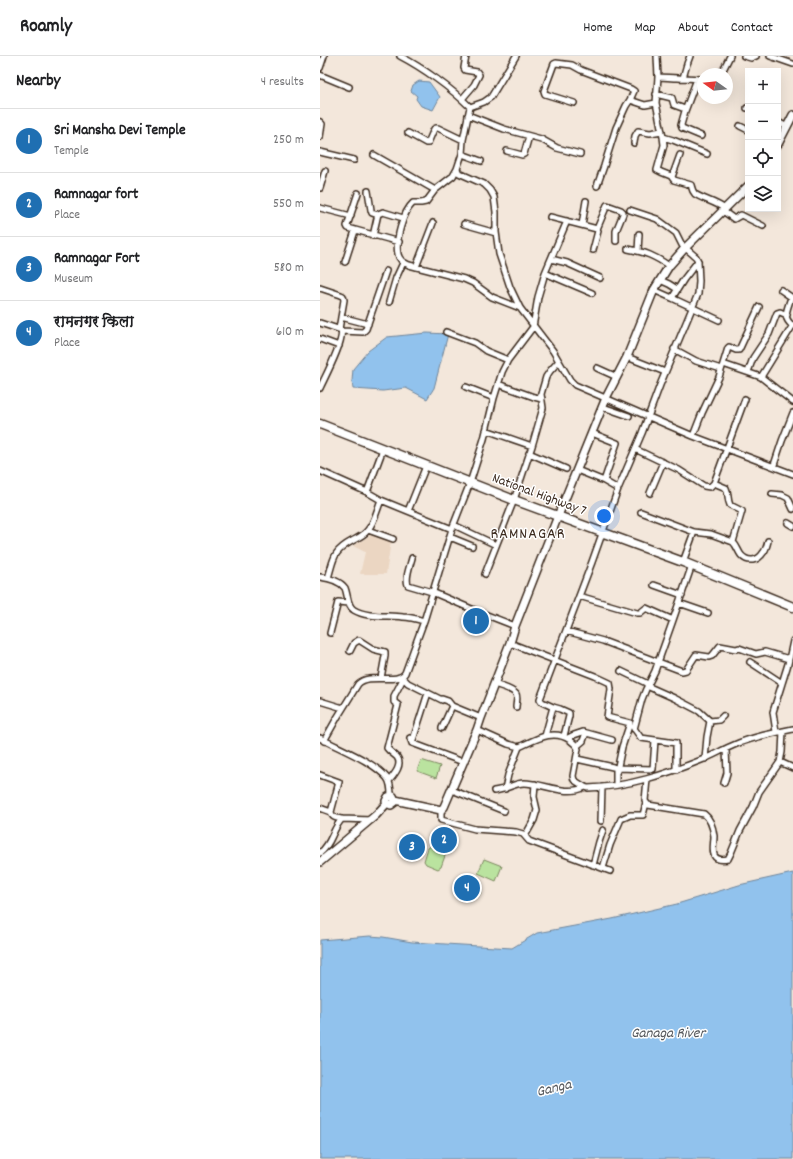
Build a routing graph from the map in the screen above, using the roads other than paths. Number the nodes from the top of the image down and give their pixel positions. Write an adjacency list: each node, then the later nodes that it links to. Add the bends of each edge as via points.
1 (324, 56): 12 (street)
2 (400, 56): 20 (street)
3 (466, 56): 20 (street, via 465,70 479,75)
4 (516, 56): 24 (street, via 491,97)
5 (657, 56): 15 (street)
6 (690, 56): 16 (street)
7 (730, 56): 13 (street)
8 (744, 56): 9 (street)
9 (756, 56)
10 (770, 56): 11 (street)
11 (793, 64)
12 (320, 68)
13 (724, 68)
14 (320, 75): 18 (street)
15 (658, 77): 16 (street); 19 (street)
16 (683, 78): 17 (street)
17 (697, 79): 25 (street)
18 (349, 87)
19 (656, 94): 23 (street); 25 (street, via 670,96 674,105)
20 (462, 99): 24 (street)
21 (630, 100): 22 (street, via 633,90 572,66 556,63 545,94); 23 (street, via 645,105); 54 (street, via 616,128)
22 (574, 103)
23 (656, 103): 33 (street)
24 (470, 106): 26 (street)
25 (686, 111): 36 (street, via 682,128)
26 (468, 115): 35 (street); 39 (street)
27 (793, 115): 31 (main road)
28 (320, 122): 37 (street)
29 (781, 124): 31 (street)
30 (740, 126): 32 (street)
31 (787, 127): 40 (main road)
32 (745, 128)
33 (662, 131): 38 (street); 41 (street, via 638,131)
34 (408, 133): 39 (street, via 426,143 434,129 438,128)
35 (529, 136): 42 (street, via 524,154); 45 (street, via 541,139 554,147)
36 (701, 136)
37 (320, 137)
38 (663, 137): 46 (street); 53 (street, via 664,149 657,170)
39 (463, 140): 44 (street)
40 (780, 140)
41 (634, 143)
42 (507, 151)
43 (320, 152): 49 (street)
44 (462, 154): 50 (street); 51 (street)
45 (580, 154)
46 (708, 154)
47 (374, 155): 57 (street)
48 (680, 155): 53 (street)
49 (354, 160)
50 (481, 161)
51 (457, 169): 57 (street, via 453,176); 75 (street, via 459,173 484,184 490,190 494,197)
52 (325, 171): 55 (street)
53 (672, 177): 63 (street, via 691,185 696,194 716,203)
54 (596, 186)
55 (320, 188)
56 (745, 189): 63 (main road)
57 (435, 190): 67 (street, via 426,202 413,203)
58 (368, 191): 65 (street, via 372,213)
59 (358, 193): 64 (street)
60 (586, 201): 71 (street)
61 (320, 208): 64 (street)
62 (630, 210): 80 (street, via 674,230)
63 (724, 210): 72 (street, via 731,218 741,215); 80 (main road)
64 (351, 216): 74 (street, via 347,226)
65 (378, 216): 67 (street, via 383,212); 77 (street)
66 (550, 217): 69 (street)
67 (403, 218): 79 (street)
68 (433, 222): 89 (street)
69 (567, 222): 71 (street); 84 (street)
70 (464, 224): 75 (street)
71 (582, 225): 73 (street)
72 (763, 226)
73 (597, 229): 78 (street, via 607,205 621,210); 82 (street)
74 (356, 231): 77 (street); 86 (street)
75 (496, 233): 102 (street, via 499,254)
76 (639, 234): 83 (street)
77 (373, 236): 79 (street)
78 (616, 241)
79 (399, 242): 87 (street, via 398,253)
80 (685, 248): 85 (street); 88 (main road)
81 (628, 249): 83 (street)
82 (593, 250)
83 (638, 251): 88 (street, via 654,256)
84 (551, 259): 91 (street); 92 (street, via 567,263)
85 (698, 261): 96 (street); 103 (street, via 698,290)
86 (345, 262)
87 (403, 263): 89 (street); 100 (street)
88 (669, 266): 93 (main road)
89 (416, 267): 102 (street, via 464,279 492,297)
90 (386, 271): 108 (street)
91 (545, 273): 98 (street); 110 (street)
92 (600, 278)
93 (660, 280): 95 (main road); 96 (street)
94 (320, 288): 105 (street, via 343,296)
95 (654, 290): 99 (street); 116 (main road)
96 (678, 290): 99 (street)
97 (781, 290): 104 (street, via 791,297)
98 (592, 293)
99 (672, 298): 103 (street)
100 (389, 302)
101 (759, 307): 119 (street, via 741,346 737,350 728,348)
102 (520, 308): 110 (street)
103 (692, 308): 106 (street); 115 (street)
104 (787, 315): 109 (street, via 787,320); 122 (street, via 777,313 769,334 753,358)
105 (341, 317): 108 (street); 111 (street)
106 (719, 320)
107 (320, 323): 111 (street)
108 (368, 324): 111 (street, via 362,332)
109 (793, 326): 124 (street)
110 (533, 327): 117 (street); 118 (street)
111 (341, 330): 114 (street)
112 (446, 332): 117 (street)
113 (320, 339): 114 (street)
114 (339, 346): 127 (street)
115 (674, 349): 119 (street, via 696,361); 121 (street)
116 (627, 357): 121 (street); 123 (main road)
117 (508, 360): 125 (street)
118 (559, 361): 129 (street, via 572,383); 130 (street, via 546,377)
119 (722, 367): 122 (street); 140 (street)
120 (597, 368): 123 (street)
121 (665, 372): 136 (street)
122 (748, 372): 124 (street)
123 (616, 377): 129 (main road)
124 (761, 377): 132 (street)
125 (498, 384): 128 (street); 130 (street)
126 (466, 387): 128 (street)
127 (320, 388)
128 (494, 398): 138 (street)
129 (606, 398): 133 (main road); 136 (street)
130 (542, 399): 141 (street, via 543,408)
131 (745, 399): 142 (street)
132 (793, 402)
133 (603, 407): 135 (street); 139 (main road)
134 (793, 412): 147 (street)
135 (629, 416)
136 (649, 416): 140 (street); 144 (street)
137 (320, 424): 143 (main road, National Highway 7)
138 (486, 430): 141 (street); 154 (street)
139 (592, 433): 150 (main road); 153 (street, via 617,443)
140 (694, 436): 142 (street)
141 (532, 446): 145 (street)
142 (727, 448): 147 (street); 155 (street)
143 (383, 449): 148 (main road, National Highway 7); 157 (street)
144 (635, 450): 146 (street); 156 (street)
145 (529, 453): 149 (street); 161 (street)
146 (662, 462): 155 (street, via 684,472 704,486 710,487); 158 (street)
147 (774, 465): 152 (street)
148 (426, 466): 154 (main road, National Highway 7); 163 (street)
149 (566, 469)
150 (577, 470): 153 (street); 165 (main road)
151 (320, 471): 157 (street)
152 (793, 474)
153 (604, 481): 156 (street)
154 (470, 483): 161 (main road, National Highway 7); 166 (street)
155 (714, 483): 173 (street, via 726,488 730,505 742,511)
156 (618, 489): 168 (street)
157 (367, 492): 160 (street)
158 (650, 492)
159 (772, 494): 162 (street, via 788,498)
160 (381, 500): 163 (street); 167 (street)
161 (514, 500): 165 (main road, National Highway 7); 174 (street)
162 (793, 508)
163 (408, 511): 166 (street)
164 (641, 512): 169 (street)
165 (558, 516): 168 (main road, National Highway 7); 192 (main road)
166 (453, 527): 170 (street); 174 (street)
167 (368, 530): 171 (street); 181 (street, via 334,555)
168 (602, 532): 177 (main road, National Highway 7); 185 (street)
169 (694, 532): 173 (street, via 710,534); 177 (street)
170 (450, 537): 175 (street); 183 (street)
171 (392, 539)
172 (768, 541): 173 (street, via 762,555 751,561 741,555)
173 (733, 542)
174 (496, 545): 179 (street)
175 (472, 546)
176 (412, 558): 183 (street, via 407,577 408,585)
177 (683, 562): 178 (main road, National Highway 7)
178 (692, 565): 184 (street); 188 (main road, National Highway 7)
179 (485, 574)
180 (320, 577): 181 (street)
181 (328, 578): 186 (street, via 343,586)
182 (654, 585): 184 (street)
183 (432, 592): 191 (street); 192 (street)
184 (682, 595): 187 (street)
185 (579, 596): 190 (street, via 637,613 646,608); 193 (street)
186 (349, 603): 191 (street, via 352,609 371,615 404,616); 194 (street, via 338,602)
187 (679, 603): 189 (street); 190 (street)
188 (793, 607)
189 (708, 613)
190 (673, 620): 201 (street)
191 (424, 621): 204 (street)
192 (515, 626): 196 (main road)
193 (566, 631): 198 (street); 201 (street, via 603,641)
194 (330, 632)
195 (793, 641): 199 (street)
196 (510, 643): 198 (street); 206 (main road)
197 (350, 651): 203 (street, via 359,640 373,649 385,652)
198 (554, 660): 212 (street, via 540,699); 217 (street, via 610,683 607,717)
199 (790, 661): 201 (street, via 765,652 756,654 739,648 720,646 712,656 696,655 684,671); 205 (street)
200 (750, 662): 205 (street)
201 (657, 663): 207 (street)
202 (621, 671): 207 (street)
203 (381, 678): 204 (street); 213 (street, via 361,681)
204 (402, 678): 208 (street); 242 (street, via 394,696 394,702 398,705 387,748 399,762)
205 (782, 683): 223 (street, via 773,712)
206 (494, 684): 211 (street, via 516,694); 215 (main road)
207 (648, 685): 216 (street, via 699,711); 219 (street)
208 (428, 693): 210 (street, via 448,701); 235 (street, via 411,740)
209 (320, 701): 213 (street)
210 (452, 706): 215 (street); 218 (street)
211 (516, 707)
212 (553, 707): 225 (street); 226 (street, via 569,714)
213 (343, 708): 227 (street)
214 (723, 716): 216 (street, via 719,720)
215 (481, 718): 221 (main road)
216 (710, 721): 234 (street)
217 (630, 724): 219 (street); 238 (street)
218 (442, 728)
219 (634, 729): 229 (street, via 640,738)
220 (793, 729): 222 (street)
221 (477, 730): 231 (street); 235 (main road)
222 (782, 730): 223 (street); 236 (street)
223 (776, 732): 232 (street)
224 (586, 733): 226 (street); 228 (street); 230 (street, via 583,741)
225 (545, 736): 226 (street); 231 (street)
226 (566, 737): 230 (street)
227 (322, 740): 242 (street, via 369,763)
228 (612, 740)
229 (655, 740): 238 (street, via 653,769); 239 (street, via 676,743)
230 (577, 746): 233 (street)
231 (520, 748): 248 (street)
232 (726, 749): 234 (street); 243 (street, via 727,773)
233 (577, 758): 238 (street); 246 (street, via 574,778)
234 (705, 759): 239 (street)
235 (463, 762): 249 (main road)
236 (780, 762): 237 (street); 252 (street, via 759,792 728,859 718,859 714,854 712,824 704,814)
237 (793, 768)
238 (617, 769): 245 (street)
239 (676, 770): 241 (street)
240 (320, 776): 256 (street, via 339,782)
241 (647, 779): 245 (street); 252 (street)
242 (389, 781): 251 (street)
243 (724, 783)
244 (535, 784): 246 (street, via 566,790); 248 (street, via 522,783); 261 (street, via 537,810)
245 (616, 785): 247 (street)
246 (585, 787): 247 (street)
247 (602, 787): 259 (street)
248 (505, 789): 250 (street)
249 (452, 790): 254 (main road); 255 (street)
250 (494, 791)
251 (393, 798): 254 (main road); 258 (main road, via 393,804 387,803)
252 (646, 803): 265 (street, via 643,815 621,819)
253 (320, 808): 256 (street)
254 (442, 810): 261 (street, via 441,820 475,829 510,831)
255 (504, 811)
256 (331, 812): 257 (street, via 332,816)
257 (342, 819): 258 (street); 262 (street, via 327,846)
258 (371, 820): 263 (main road)
259 (601, 821)
260 (604, 830): 264 (street)
261 (525, 836): 264 (street, via 529,841)
262 (320, 853)
263 (320, 862)
264 (593, 865): 265 (street)
265 (603, 868): 266 (street)
266 (610, 871)

